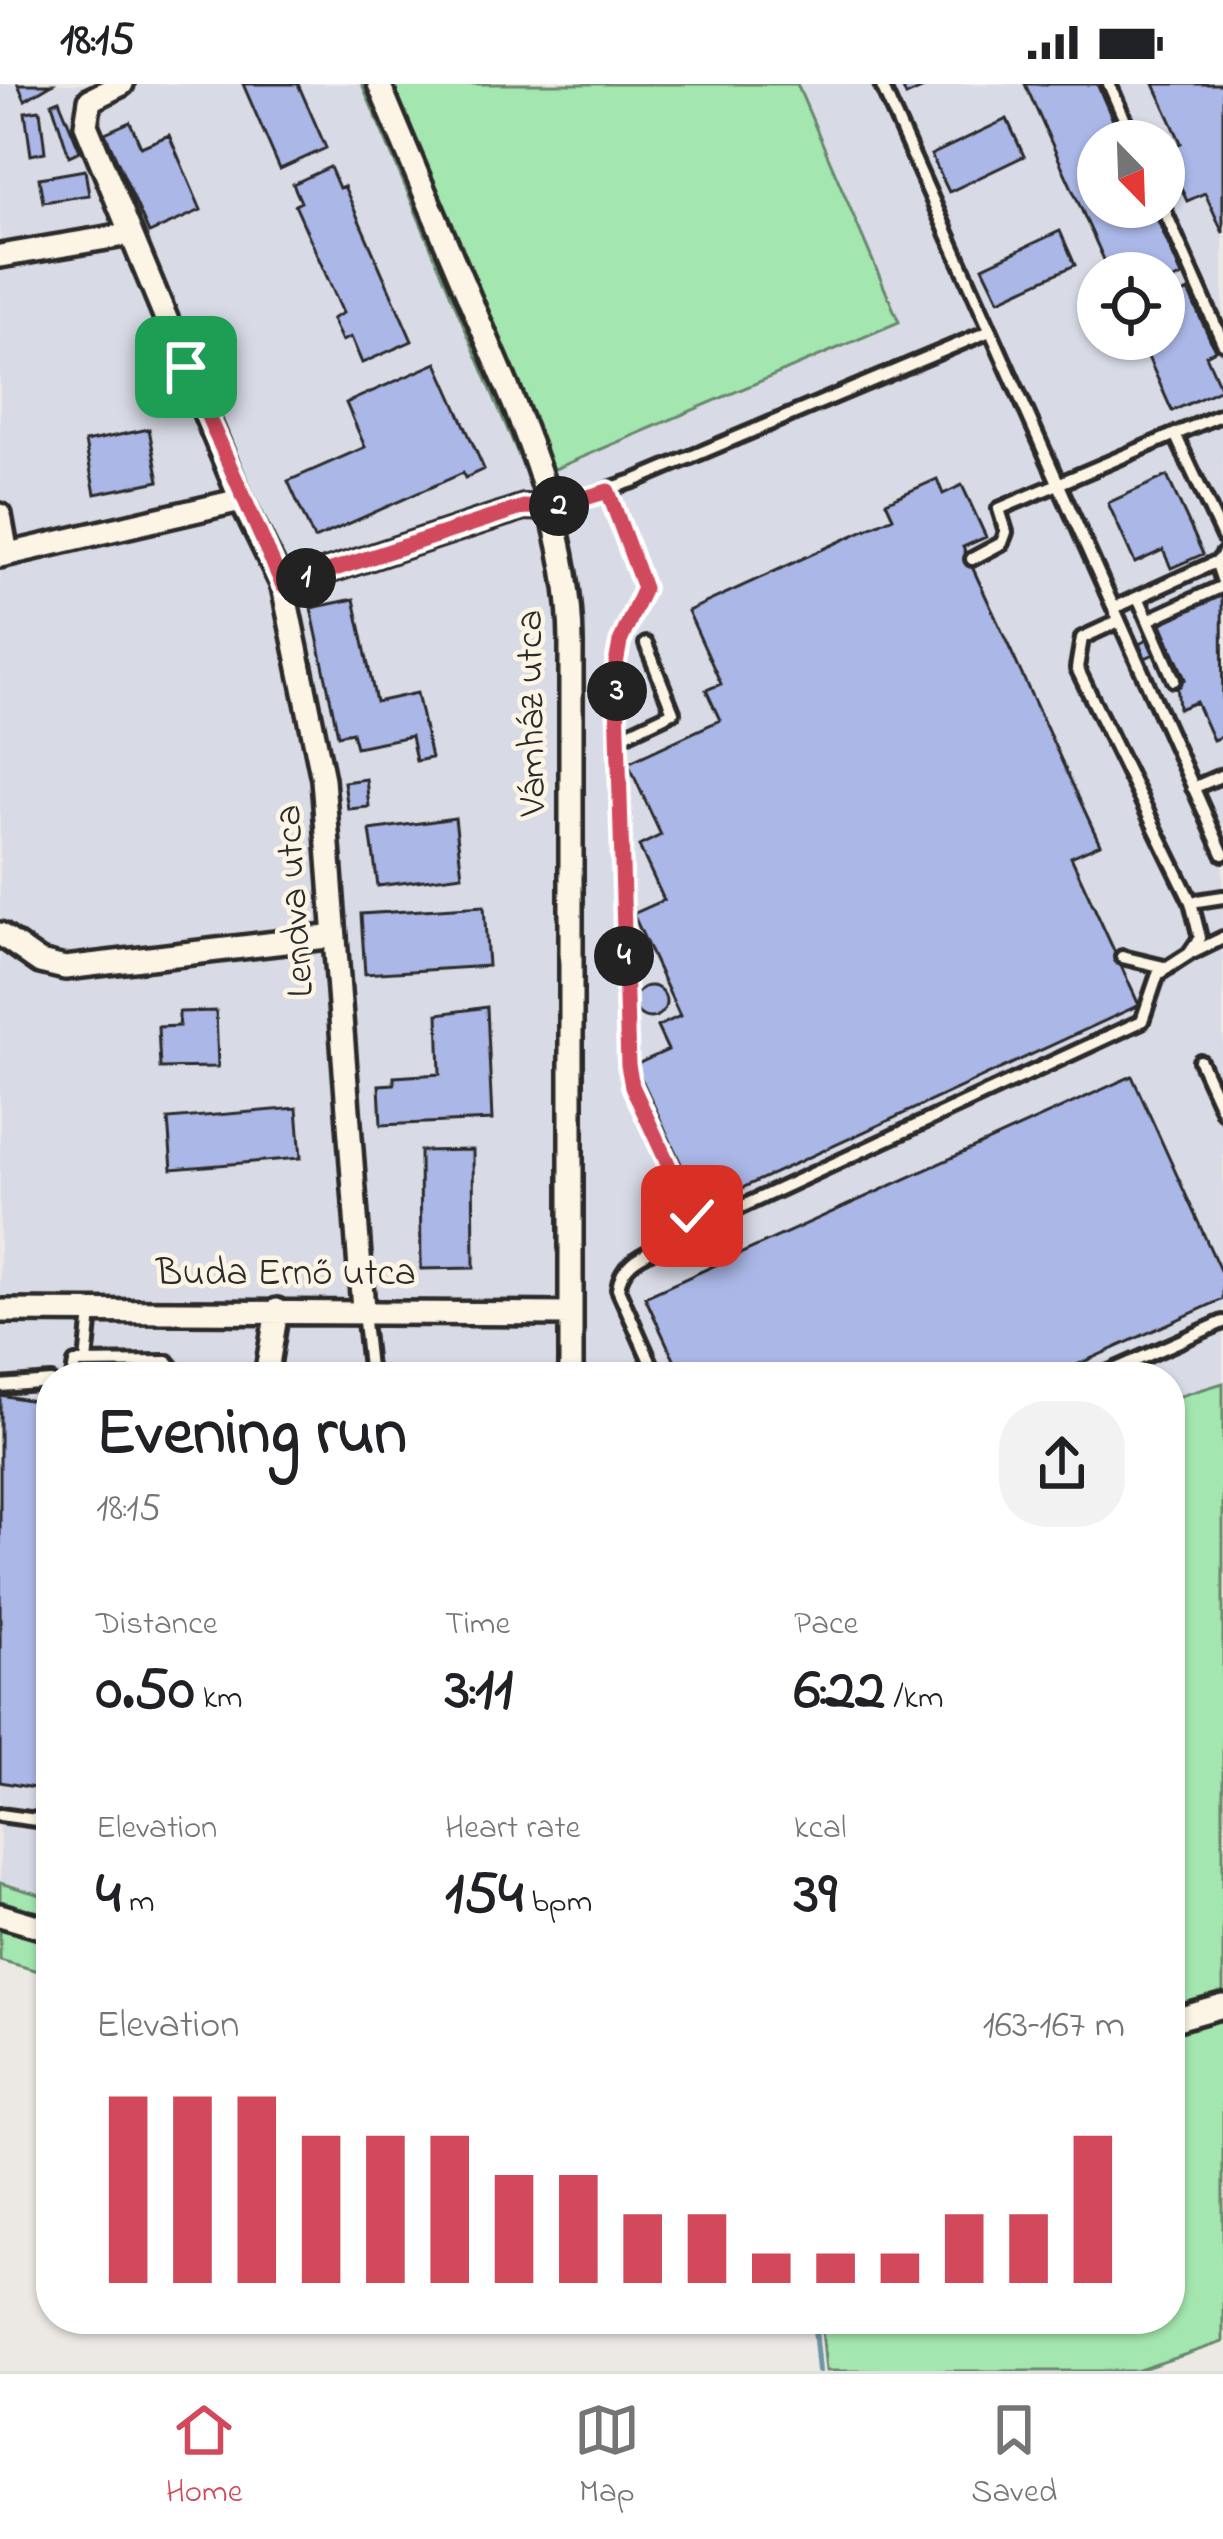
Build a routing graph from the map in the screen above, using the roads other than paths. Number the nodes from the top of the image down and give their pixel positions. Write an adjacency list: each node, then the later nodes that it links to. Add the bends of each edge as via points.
1 (122, 84): 7 (street, Lendva utca, via 92,98 85,116)
2 (379, 84): 16 (street, Vámház utca)
3 (881, 84): 9 (lane)
4 (1109, 84): 5 (lane)
5 (1125, 120)
6 (1172, 228): 10 (lane)
7 (131, 234): 8 (street); 15 (street, Lendva utca)
8 (0, 256)
9 (990, 331): 13 (lane); 14 (lane)
10 (1223, 343)
11 (1223, 414): 12 (lane)
12 (1175, 434): 13 (lane); 18 (lane)
13 (1060, 485): 21 (lane, via 999,509 1002,543); 25 (lane)
14 (608, 491): 16 (lane); 29 (lane, via 644,588 618,649)
15 (241, 500): 19 (street); 23 (street, Lendva utca)
16 (552, 508): 23 (street, via 524,507); 48 (street, Vámház utca, via 571,614)
17 (0, 515): 19 (street)
18 (1223, 537)
19 (3, 555)
20 (1220, 557): 22 (lane); 24 (lane)
21 (972, 559)
22 (1223, 584): 26 (lane)
23 (283, 586): 36 (street, Lendva utca, via 323,778)
24 (1138, 597): 25 (lane); 26 (lane)
25 (1117, 614): 31 (lane); 34 (lane, via 1082,638 1077,668)
26 (1148, 620): 28 (lane)
27 (646, 644): 29 (lane, via 673,712)
28 (1174, 680)
29 (618, 738): 43 (lane, via 629,1077)
30 (1223, 775): 31 (lane)
31 (1193, 788): 32 (lane)
32 (1223, 854)
33 (1223, 897): 34 (lane)
34 (1191, 902): 38 (lane, via 1200,938)
35 (0, 934): 36 (street, via 40,962 65,968)
36 (335, 936): 44 (street, Lendva utca)
37 (1223, 938): 38 (lane)
38 (1189, 954): 40 (lane)
39 (1122, 957): 40 (lane)
40 (1164, 967): 43 (lane, via 1142,1022 712,1220)
41 (1200, 1061): 42 (lane)
42 (1223, 1112)
43 (692, 1216): 54 (lane, via 682,1236 632,1259 620,1277 620,1298)
44 (363, 1309): 46 (street, Buda Ernő utca); 48 (street, Buda Ernő utca); 52 (lane)
45 (92, 1310): 46 (street, Buda Ernő utca); 47 (street, Buda Ernő utca); 50 (lane)
46 (277, 1310): 51 (street)
47 (0, 1311)
48 (571, 1314): 53 (street, Vámház utca)
49 (1223, 1322): 55 (lane)
50 (86, 1362)
51 (268, 1362)
52 (368, 1362)
53 (572, 1362)
54 (650, 1362)
55 (1132, 1362)
56 (36, 1383): 57 (lane)
57 (0, 1386)
58 (0, 1815): 59 (lane)
59 (36, 1820)
60 (0, 1915): 61 (street)
61 (36, 1926)
62 (1223, 2006): 63 (street)
63 (1185, 2016)

